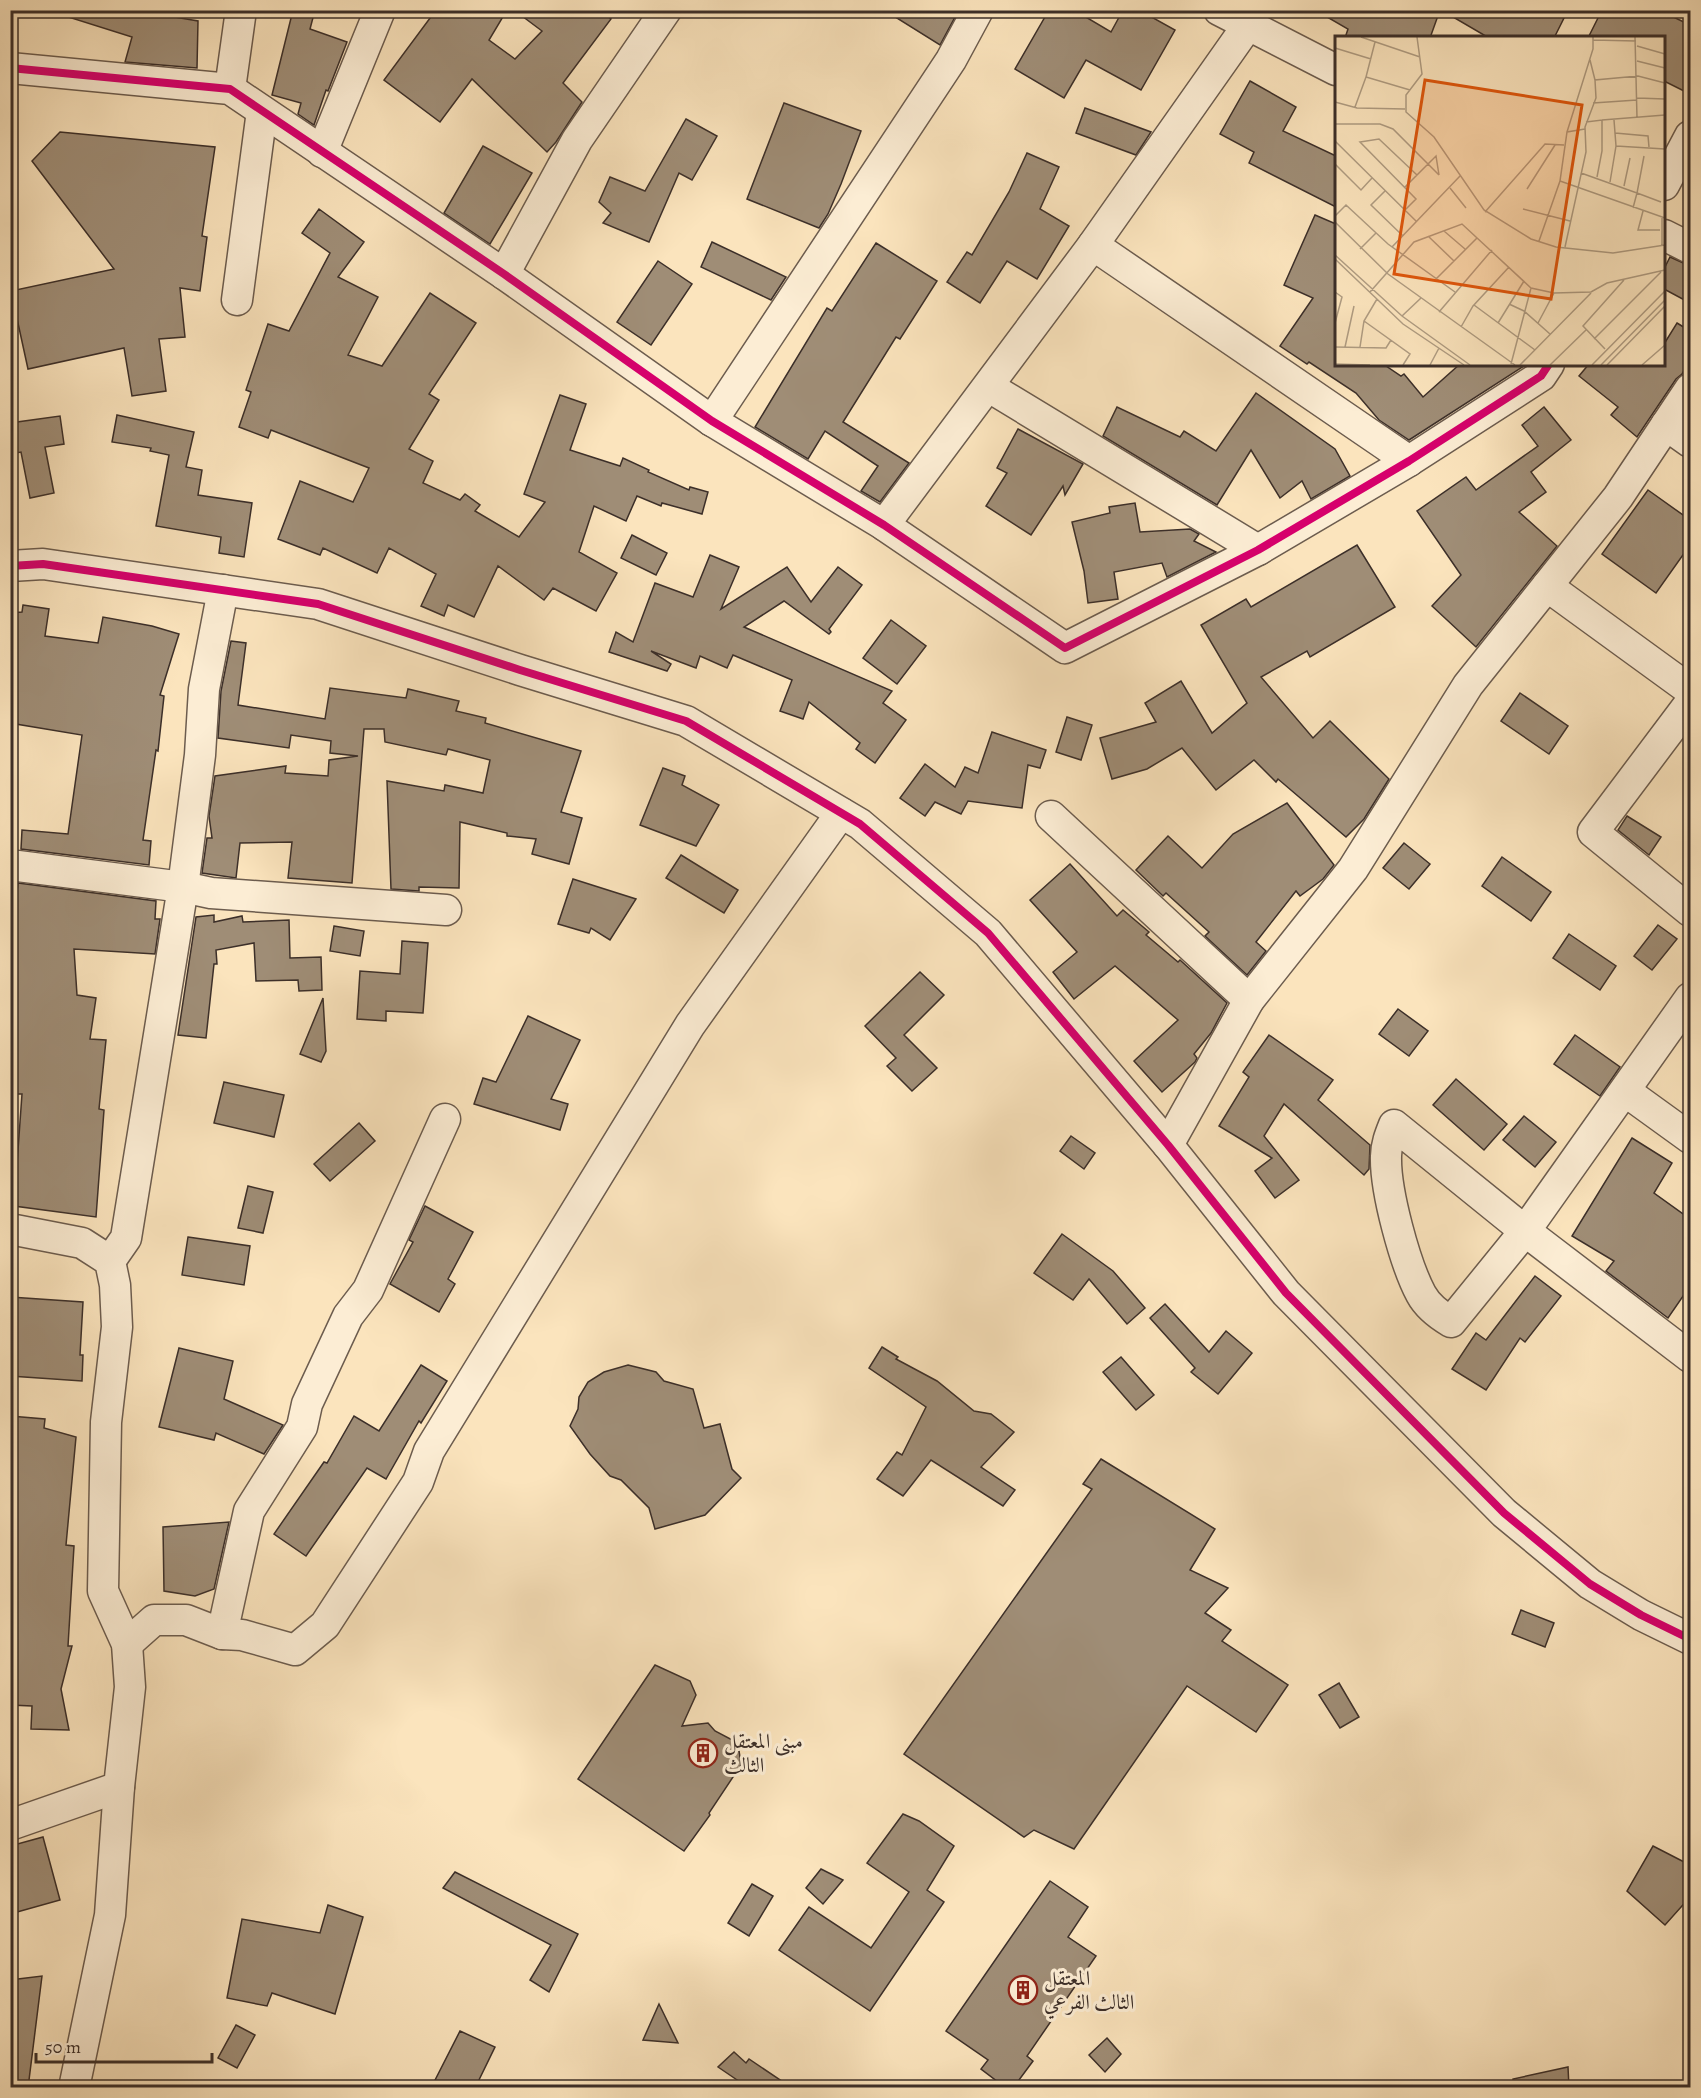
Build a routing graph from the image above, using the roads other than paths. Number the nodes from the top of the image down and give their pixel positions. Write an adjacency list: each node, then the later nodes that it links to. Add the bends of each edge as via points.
1 (240, 10): 9 (street)
2 (380, 10): 12 (street)
3 (666, 10): 17 (street, via 578,140)
4 (978, 10): 22 (street, via 951,60)
5 (1219, 10): 6 (street)
6 (1248, 25): 8 (street); 15 (street)
7 (10, 68): 9 (street)
8 (1335, 69)
9 (230, 89): 10 (street)
10 (262, 111): 12 (street); 18 (street)
11 (1690, 136): 13 (street)
12 (322, 152): 17 (street)
13 (1665, 183)
14 (1665, 236): 16 (street)
15 (1093, 245): 20 (street); 25 (street)
16 (1690, 248)
17 (504, 274): 22 (street)
18 (237, 300)
19 (1548, 366): 25 (street, via 1541,376)
20 (989, 387): 26 (street); 27 (street)
21 (1690, 388): 23 (street)
22 (712, 421): 26 (street)
23 (1666, 425): 24 (street); 29 (street, via 1617,497)
24 (1690, 442)
25 (1409, 460): 27 (street)
26 (884, 525): 27 (street, via 1065,648)
27 (1258, 550)
28 (10, 566): 30 (street, via 43,564)
29 (1547, 586): 31 (street); 40 (street, via 1468,685 1353,869)
30 (223, 590): 33 (street, via 318,604 686,722); 36 (street, via 204,689)
31 (1690, 690)
32 (1690, 703): 38 (street, via 1593,832)
33 (842, 813): 44 (street, via 988,933); 49 (street, via 690,1024 429,1451 418,1482 326,1625 295,1650 242,1635)
34 (1051, 816): 40 (street)
35 (10, 865): 36 (street)
36 (183, 887): 37 (street, via 211,893); 47 (street, via 126,1238)
37 (447, 910)
38 (1690, 911)
39 (1690, 998): 41 (street)
40 (1249, 1000): 44 (street)
41 (1625, 1091): 43 (street); 46 (street)
42 (445, 1119): 49 (street, via 368,1290 348,1316 316,1384 302,1427 249,1511)
43 (1690, 1138)
44 (1168, 1145): 50 (street, via 1286,1293 1503,1513 1590,1584)
45 (10, 1228): 47 (street, via 82,1243)
46 (1525, 1230): 46 (street, via 1516,1223 1394,1125 1385,1156 1391,1199 1422,1295 1437,1314 1451,1322); 48 (street)
47 (110, 1261): 51 (street, via 117,1327 106,1422 104,1591)
48 (1690, 1357)
49 (222, 1634): 51 (street, via 186,1620 154,1620)
50 (1690, 1639)
51 (127, 1644): 52 (street, via 130,1687)
52 (119, 1787): 53 (street); 54 (street, via 110,1915)
53 (10, 1825)
54 (74, 2088)

